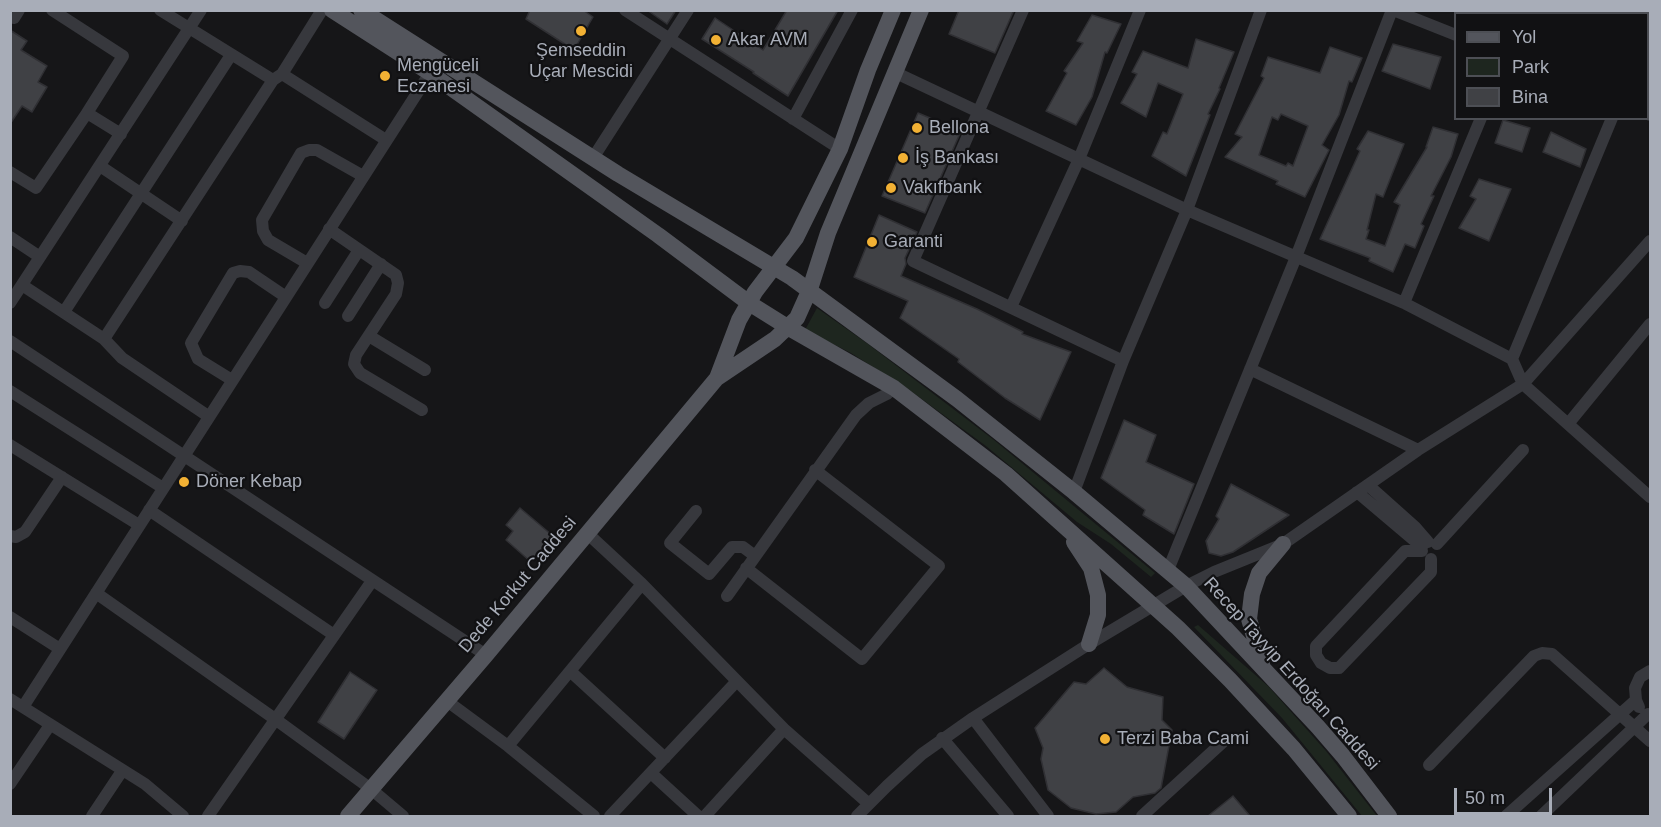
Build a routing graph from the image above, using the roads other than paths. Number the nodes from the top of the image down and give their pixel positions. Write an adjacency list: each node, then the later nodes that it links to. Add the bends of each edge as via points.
1 (52, 10): 24 (street, via 123,56)
2 (160, 10): 16 (street)
3 (201, 10): 16 (street)
4 (322, 10): 22 (street)
5 (332, 10): 21 (main road)
6 (362, 10): 31 (main road, Recep Tayyip Erdoğan Caddesi)
7 (625, 10): 18 (street)
8 (687, 10): 18 (street)
9 (852, 10): 25 (street)
10 (893, 10): 30 (main road, Dede Korkut Caddesi)
11 (921, 10): 20 (main road)
12 (1023, 10): 23 (street)
13 (1140, 10): 32 (street)
14 (1261, 10): 37 (street)
15 (1392, 10): 17 (street); 44 (street)
16 (188, 30): 19 (street); 28 (street)
17 (1454, 35)
18 (669, 39): 25 (street); 31 (street)
19 (231, 55): 22 (street); 36 (street)
20 (894, 72): 23 (street); 49 (main road, via 828,233)
21 (430, 73): 29 (street); 53 (main road)
22 (278, 77): 29 (street); 38 (street)
23 (978, 111): 32 (street); 55 (street, via 913,261)
24 (87, 113): 28 (street); 34 (street, via 36,188)
25 (792, 118): 30 (street)
26 (1480, 120): 54 (street)
27 (1611, 120): 63 (street)
28 (121, 134): 33 (street)
29 (387, 140): 35 (street)
30 (840, 149): 47 (main road, Dede Korkut Caddesi, via 796,238)
31 (593, 158): 47 (main road, Recep Tayyip Erdoğan Caddesi)
32 (1079, 159): 37 (street); 55 (street)
33 (100, 166): 36 (street); 43 (street)
34 (10, 172)
35 (363, 176): 39 (street); 45 (street, via 317,150 301,153 262,220 262,231 268,240)
36 (142, 195): 38 (street); 56 (street)
37 (1187, 210): 44 (street); 64 (street)
38 (182, 221): 61 (street)
39 (329, 229): 42 (street); 45 (street)
40 (10, 237): 43 (street)
41 (1650, 241): 69 (street)
42 (359, 250): 46 (street); 52 (street)
43 (40, 257): 48 (street)
44 (1296, 257): 54 (street); 65 (street)
45 (307, 263): 50 (street)
46 (381, 264): 57 (street); 60 (street, via 396,275 398,283 396,294)
47 (775, 267): 49 (main road, Recep Tayyip Erdoğan Caddesi); 53 (main road, Dede Korkut Caddesi)
48 (22, 285): 51 (street); 56 (street)
49 (810, 289): 59 (main road); 83 (main road, Recep Tayyip Erdoğan Caddesi)
50 (286, 297): 68 (street); 68 (street, via 249,272 234,273 191,343 198,359)
51 (11, 302)
52 (326, 303)
53 (749, 303): 59 (main road); 67 (main road, Dede Korkut Caddesi)
54 (1404, 303): 63 (street)
55 (1011, 307): 64 (street)
56 (64, 312): 61 (street)
57 (348, 316)
58 (1650, 324): 74 (street)
59 (789, 328): 67 (main road, Dede Korkut Caddesi); 70 (main road)
60 (369, 336): 66 (street); 72 (street, via 356,355 354,364 360,373)
61 (104, 339): 73 (street, via 122,358)
62 (10, 341): 78 (street)
63 (1512, 360): 69 (street)
64 (1123, 361): 83 (street)
65 (1250, 369): 76 (street); 95 (street)
66 (425, 370)
67 (717, 378): 89 (main road, Dede Korkut Caddesi)
68 (232, 380): 73 (street)
69 (1523, 384): 74 (street); 76 (street)
70 (894, 388): 79 (street, via 856,415); 87 (main road)
71 (10, 391): 81 (street)
72 (422, 410)
73 (208, 416): 78 (street)
74 (1568, 424): 84 (street)
75 (11, 447): 80 (street)
76 (1418, 450): 82 (street)
77 (1523, 450): 92 (street)
78 (184, 454): 81 (street); 96 (street)
79 (815, 470): 93 (street); 94 (street, via 939,566 862,659)
80 (62, 477): 88 (street); 90 (street, via 25,532)
81 (163, 488): 85 (street)
82 (1363, 488): 91 (street); 92 (street)
83 (1074, 492): 95 (main road, Recep Tayyip Erdoğan Caddesi)
84 (1650, 498)
85 (149, 510): 88 (street); 103 (street)
86 (696, 511): 93 (street, via 670,543 709,574 728,548 742,547)
87 (1063, 524): 101 (main road); 104 (main road, via 1096,583 1098,615)
88 (139, 525): 99 (street)
89 (587, 533): 97 (street); 106 (main road, Dede Korkut Caddesi)
90 (10, 536)
91 (1283, 544): 98 (street); 109 (main road, via 1259,573 1252,594 1249,619)
92 (1428, 548): 92 (street, via 1405,551 1316,646 1321,663 1339,668 1431,572)
93 (755, 556): 94 (street)
94 (746, 568): 100 (street)
95 (1168, 570): 98 (main road, Recep Tayyip Erdoğan Caddesi)
96 (372, 581): 103 (street); 106 (street)
97 (642, 584): 107 (street); 110 (street)
98 (1185, 586): 101 (street); 109 (main road, Recep Tayyip Erdoğan Caddesi)
99 (96, 593): 105 (street); 118 (street)
100 (727, 596)
101 (1153, 605): 104 (street); 146 (main road, via 1268,719)
102 (10, 617): 105 (street)
103 (334, 635): 118 (street)
104 (1089, 644): 117 (street)
105 (60, 649): 114 (street)
106 (486, 655): 113 (main road, Dede Korkut Caddesi)
107 (570, 671): 125 (street); 126 (street)
108 (1650, 671): 112 (street, via 1637,682)
109 (1266, 672): 147 (main road, Recep Tayyip Erdoğan Caddesi, via 1343,756)
110 (737, 681): 121 (street); 126 (street)
111 (10, 699): 114 (street)
112 (1636, 700): 115 (street); 116 (street)
113 (447, 701): 125 (street); 131 (main road, Dede Korkut Caddesi)
114 (23, 707): 119 (street)
115 (1620, 714): 120 (street); 127 (street, via 1552,654 1542,653 1534,656); 148 (street)
116 (1649, 715): 120 (street)
117 (972, 717): 122 (street); 144 (street)
118 (275, 719): 131 (street); 135 (street)
119 (50, 724): 128 (street); 130 (street)
120 (1635, 728): 124 (street); 149 (street)
121 (784, 729): 132 (street); 141 (street)
122 (942, 738): 132 (street); 143 (street)
123 (1224, 741): 145 (street)
124 (1650, 741)
125 (508, 746): 138 (street)
126 (664, 758): 129 (street)
127 (1429, 765)
128 (122, 771): 133 (street); 134 (street, via 145,784)
129 (651, 772): 139 (street); 140 (street)
130 (10, 784)
131 (371, 789): 136 (main road, Dede Korkut Caddesi); 137 (street)
132 (868, 804): 142 (street)
133 (92, 816)
134 (183, 816)
135 (208, 816)
136 (348, 816)
137 (403, 816)
138 (594, 816)
139 (610, 816)
140 (698, 816)
141 (705, 816)
142 (858, 816)
143 (1008, 816)
144 (1048, 816)
145 (1142, 816)
146 (1349, 816)
147 (1389, 816)
148 (1506, 816)
149 (1540, 816)

